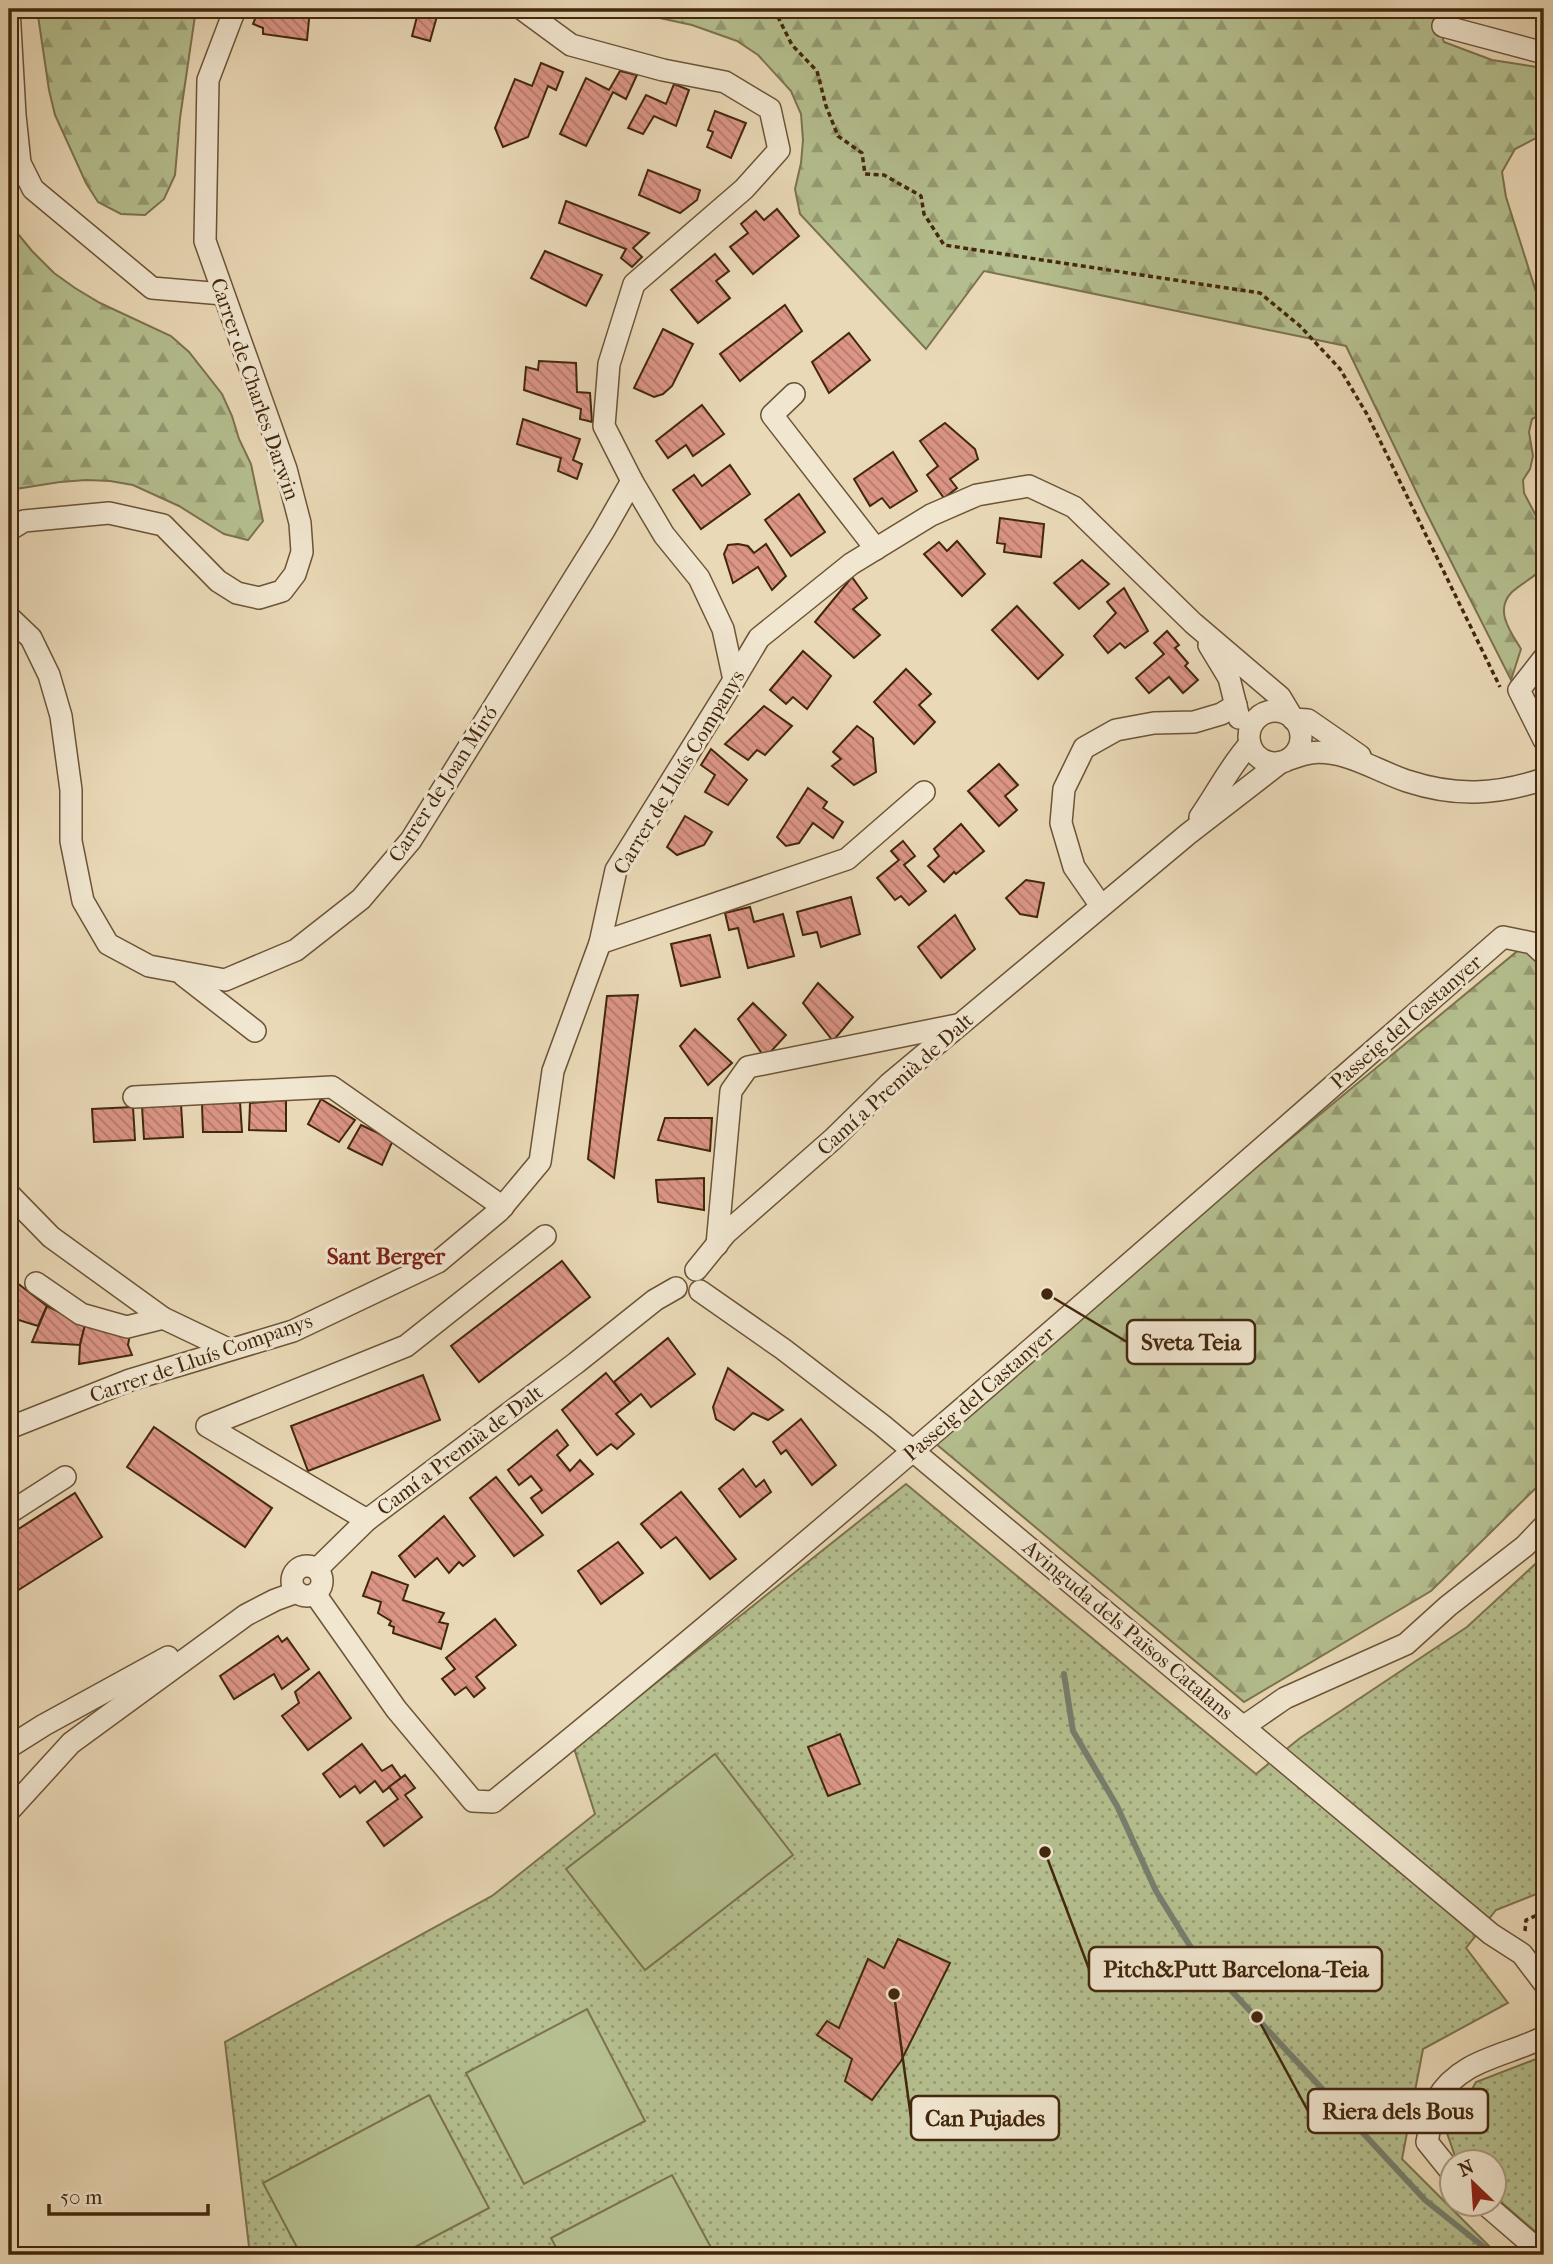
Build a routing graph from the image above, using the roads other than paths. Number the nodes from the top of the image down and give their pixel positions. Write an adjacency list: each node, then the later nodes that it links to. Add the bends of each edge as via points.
1 (9, 9): 6 (street, via 20,163 33,189 152,288)
2 (235, 9): 6 (street, Carrer de Charles Darwin, via 208,80 205,241)
3 (523, 9): 8 (street, via 571,45 725,82 770,108 779,150 744,189 634,284 609,364 604,426)
4 (1443, 26): 5 (street)
5 (1544, 53)
6 (223, 295): 9 (street, Carrer de Charles Darwin, via 286,469 300,523 302,552 295,574 282,591 259,598 237,593 218,581 163,525 109,513 24,521)
7 (793, 394): 10 (street, via 772,415)
8 (632, 481): 14 (street, via 664,535 699,578 723,629); 27 (street, Carrer de Joan Miró, via 411,841 361,899 296,950 225,980)
9 (9, 530)
10 (876, 549): 12 (street, Carrer de Lluís Companys, via 931,514 977,495 1029,486 1074,508); 14 (street, Carrer de Lluís Companys, via 759,638)
11 (9, 617): 27 (street, Carrer de Joan Miró, via 31,638 49,675 61,716 71,790 71,841 83,901 108,944 149,966)
12 (1193, 623): 15 (street, via 1229,678); 16 (street, via 1280,697)
13 (1544, 658): 17 (street, via 1519,690)
14 (734, 680): 25 (street, Carrer de Lluís Companys, via 616,870)
15 (1236, 705): 18 (street, via 1241,730); 24 (street, via 1194,722 1116,730 1084,748 1064,789 1061,823 1074,867)
16 (1293, 718): 18 (street, via 1284,712 1266,712 1253,723); 19 (street, via 1301,739 1295,753); 20 (street, Camí a Premià de Dalt, via 1308,720)
17 (1544, 740)
18 (1250, 742): 19 (street, via 1264,760); 23 (street, Camí a Premià de Dalt)
19 (1285, 760): 20 (street, Camí a Premià de Dalt, via 1311,752); 23 (street, Camí a Premià de Dalt)
20 (1383, 770): 21 (street, Camí a Premià de Dalt, via 1455,792 1489,793)
21 (1544, 779)
22 (924, 792): 25 (street, via 847,859)
23 (1188, 834): 24 (street, Camí a Premià de Dalt)
24 (1101, 906): 28 (street, Camí a Premià de Dalt)
25 (600, 943): 32 (street, Carrer de Lluís Companys, via 553,1071 540,1162)
26 (1544, 954): 40 (street, Passeig del Castanyer, via 1532,943 1503,937)
27 (178, 971): 29 (street)
28 (960, 1024): 34 (street, Camí a Premià de Dalt); 34 (street, via 748,1067 731,1091)
29 (255, 1031)
30 (134, 1097): 32 (street, via 332,1087)
31 (9, 1195): 37 (street, via 51,1237)
32 (503, 1207): 38 (street, Carrer de Lluís Companys, via 438,1262 293,1331)
33 (545, 1236): 43 (street, via 407,1346 207,1426)
34 (717, 1245): 35 (street, Camí a Premià de Dalt)
35 (698, 1280): 40 (street, Avinguda dels Països Catalans); 43 (street, Camí a Premià de Dalt, via 687,1268 680,1271 676,1289 655,1300)
36 (36, 1283): 37 (street, via 81,1314 127,1326)
37 (163, 1318): 38 (street)
38 (229, 1349): 39 (street, Carrer de Lluís Companys, via 130,1380)
39 (9, 1428)
40 (914, 1451): 45 (street, Passeig del Castanyer, via 493,1802 473,1801); 47 (street, Avinguda dels Països Catalans)
41 (65, 1477): 42 (street)
42 (9, 1514)
43 (367, 1520): 45 (street, Camí a Premià de Dalt, via 317,1569 307,1566 296,1571 292,1581)
44 (1544, 1527): 47 (street, via 1406,1644 1285,1698)
45 (306, 1593): 46 (street, via 275,1600)
46 (246, 1615): 48 (street); 49 (street, via 71,1743)
47 (1243, 1727): 50 (street, Avinguda dels Països Catalans, via 1491,1934 1522,1954)
48 (9, 1747)
49 (9, 1811)
50 (1544, 1983)
51 (1544, 2037): 52 (street, via 1459,2073 1437,2100 1427,2142)
52 (1438, 2156)
53 (1501, 2218): 54 (street)
54 (1544, 2255)

